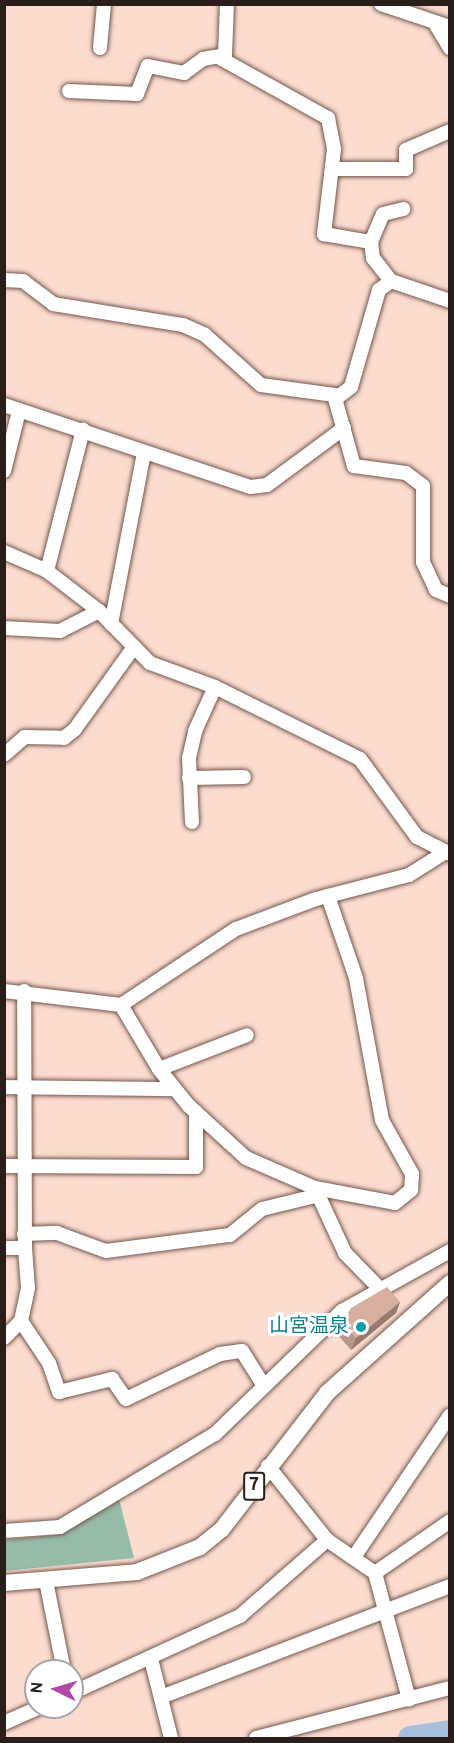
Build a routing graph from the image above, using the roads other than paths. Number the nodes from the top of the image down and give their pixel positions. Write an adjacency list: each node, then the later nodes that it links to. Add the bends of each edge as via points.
1 (104, 4): 5 (street)
2 (227, 4): 7 (street, via 227,51)
3 (381, 4): 4 (street)
4 (443, 26): 6 (street)
5 (100, 48)
6 (450, 48)
7 (220, 58): 8 (street, via 203,59 184,73 148,66 137,94); 10 (street, via 328,118)
8 (69, 91)
9 (450, 131): 10 (street, via 406,150 406,169)
10 (332, 169): 12 (street, via 324,234)
11 (403, 209): 12 (street, via 384,214)
12 (371, 242): 14 (street, via 373,258)
13 (4, 280): 16 (street, via 23,281 52,304 183,325 205,335 261,385)
14 (391, 281): 15 (street); 16 (street, via 379,290 351,387)
15 (450, 301)
16 (338, 397): 19 (street)
17 (4, 405): 18 (street)
18 (20, 411): 20 (street); 22 (street)
19 (344, 428): 21 (street, via 259,487); 25 (street, via 354,466 406,473 423,486 423,562 436,590)
20 (83, 430): 21 (street); 24 (street)
21 (144, 453): 27 (street)
22 (4, 471)
23 (4, 552): 24 (street)
24 (47, 571): 26 (street)
25 (450, 596)
26 (99, 611): 27 (street); 28 (street, via 60,631)
27 (111, 624): 29 (street)
28 (4, 628)
29 (134, 647): 30 (street, via 150,663); 31 (street, via 75,729 64,738 25,738)
30 (215, 687): 33 (street, via 195,731); 35 (street, via 360,759 417,837)
31 (4, 755)
32 (244, 777): 33 (street)
33 (189, 778): 34 (street)
34 (192, 822)
35 (447, 854): 36 (street, via 409,875)
36 (328, 896): 39 (street, via 236,929); 48 (street, via 356,978 382,1120 412,1174 411,1190 395,1203)
37 (4, 991): 38 (street)
38 (24, 991): 39 (street); 43 (street)
39 (121, 1005): 41 (street)
40 (247, 1035): 41 (street)
41 (159, 1069): 44 (street)
42 (4, 1087): 43 (street)
43 (23, 1088): 44 (street); 47 (street)
44 (173, 1089): 45 (street)
45 (196, 1112): 47 (street, via 196,1167); 48 (street, via 246,1158)
46 (4, 1166): 47 (street)
47 (24, 1166): 49 (street)
48 (317, 1192): 49 (street, via 262,1209 230,1235 106,1251 57,1233); 54 (street, via 345,1253)
49 (24, 1234): 51 (street)
50 (4, 1248): 51 (street)
51 (25, 1248): 55 (street, via 28,1288)
52 (450, 1251): 54 (street)
53 (450, 1283): 59 (main road, 7, via 327,1393)
54 (379, 1288): 57 (street, via 342,1311)
55 (21, 1321): 56 (street); 57 (street, via 49,1363 59,1392 112,1379 126,1398 220,1354 242,1351)
56 (4, 1338)
57 (264, 1386): 61 (street, via 215,1434 78,1518 39,1532)
58 (450, 1415): 63 (street)
59 (268, 1466): 62 (street); 65 (main road, 7, via 222,1529 178,1559 137,1572)
60 (450, 1521): 64 (street)
61 (4, 1531)
62 (327, 1540): 63 (street); 70 (street, via 240,1616)
63 (354, 1557): 64 (street)
64 (375, 1573): 68 (street)
65 (46, 1581): 66 (main road, 7); 69 (street)
66 (4, 1583)
67 (450, 1586): 68 (street)
68 (385, 1610): 73 (street); 74 (street)
69 (62, 1659)
70 (151, 1659): 71 (street); 73 (street)
71 (84, 1688)
72 (450, 1688): 74 (street)
73 (161, 1697): 77 (street)
74 (409, 1699): 78 (street)
75 (24, 1714): 76 (street)
76 (4, 1723)
77 (171, 1738)
78 (256, 1738)

